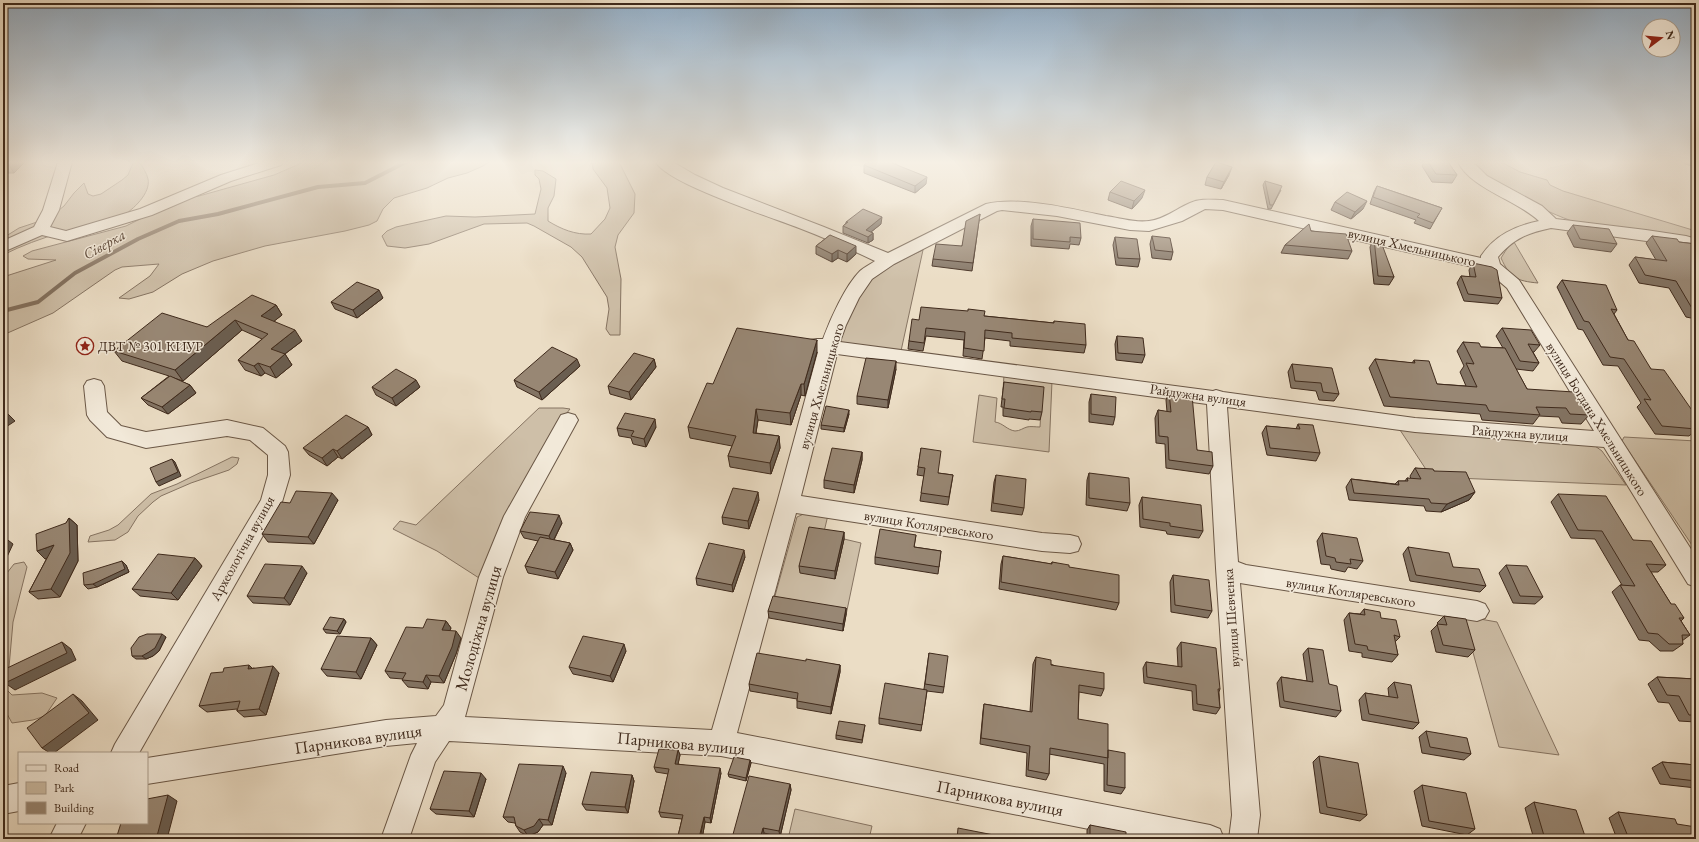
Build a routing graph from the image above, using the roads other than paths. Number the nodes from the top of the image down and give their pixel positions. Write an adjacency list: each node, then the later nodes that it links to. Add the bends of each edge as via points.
1 (54, 201): 6 (street)
2 (171, 201): 6 (street, via 146,212 67,236)
3 (743, 201): 9 (street, via 836,236)
4 (1522, 201): 5 (street, via 1536,209)
5 (1551, 223): 7 (street, via 1679,240); 10 (street, via 1525,229 1502,242 1489,256)
6 (40, 230): 8 (street)
7 (1696, 245)
8 (3, 247)
9 (888, 260): 10 (street, вулиця Хмельницького, via 992,207 1002,205 1149,226 1176,218 1196,206 1223,204); 12 (street, вулиця Хмельницького, via 866,275 850,297)
10 (1492, 266): 16 (street, вулиця Богдана Хмельницького, via 1513,284)
11 (801, 342): 12 (street, Райдужна вулиця)
12 (829, 347): 14 (street, Райдужна вулиця); 17 (street, вулиця Хмельницького)
13 (94, 386): 24 (street, Археологічна вулиця, via 97,415 114,432 146,440 227,428 256,433 278,452 280,475 270,502)
14 (1216, 397): 16 (street, Райдужна вулиця, via 1415,425); 19 (street, вулиця Шевченка)
15 (568, 420): 22 (street, Молодіжна вулиця, via 515,516 491,577 455,710)
16 (1611, 440): 20 (street, вулиця Богдана Хмельницького)
17 (788, 503): 18 (street, вулиця Котляревського, via 1042,542); 23 (street, вулиця Хмельницького)
18 (1070, 544)
19 (1227, 568): 21 (street, вулиця Котляревського, via 1244,575); 32 (street, вулиця Шевченка, via 1246,815)
20 (1696, 576)
21 (1477, 611)
22 (444, 728): 23 (street, Парникова вулиця); 25 (street, Парникова вулиця, via 386,733); 30 (street, Молодіжна вулиця, via 424,755)
23 (721, 743): 31 (street, Парникова вулиця)
24 (125, 752)
25 (148, 771)
26 (18, 797): 27 (street)
27 (3, 800)
28 (71, 824): 29 (street)
29 (62, 839)
30 (395, 839)
31 (1210, 839)
32 (1243, 839)

